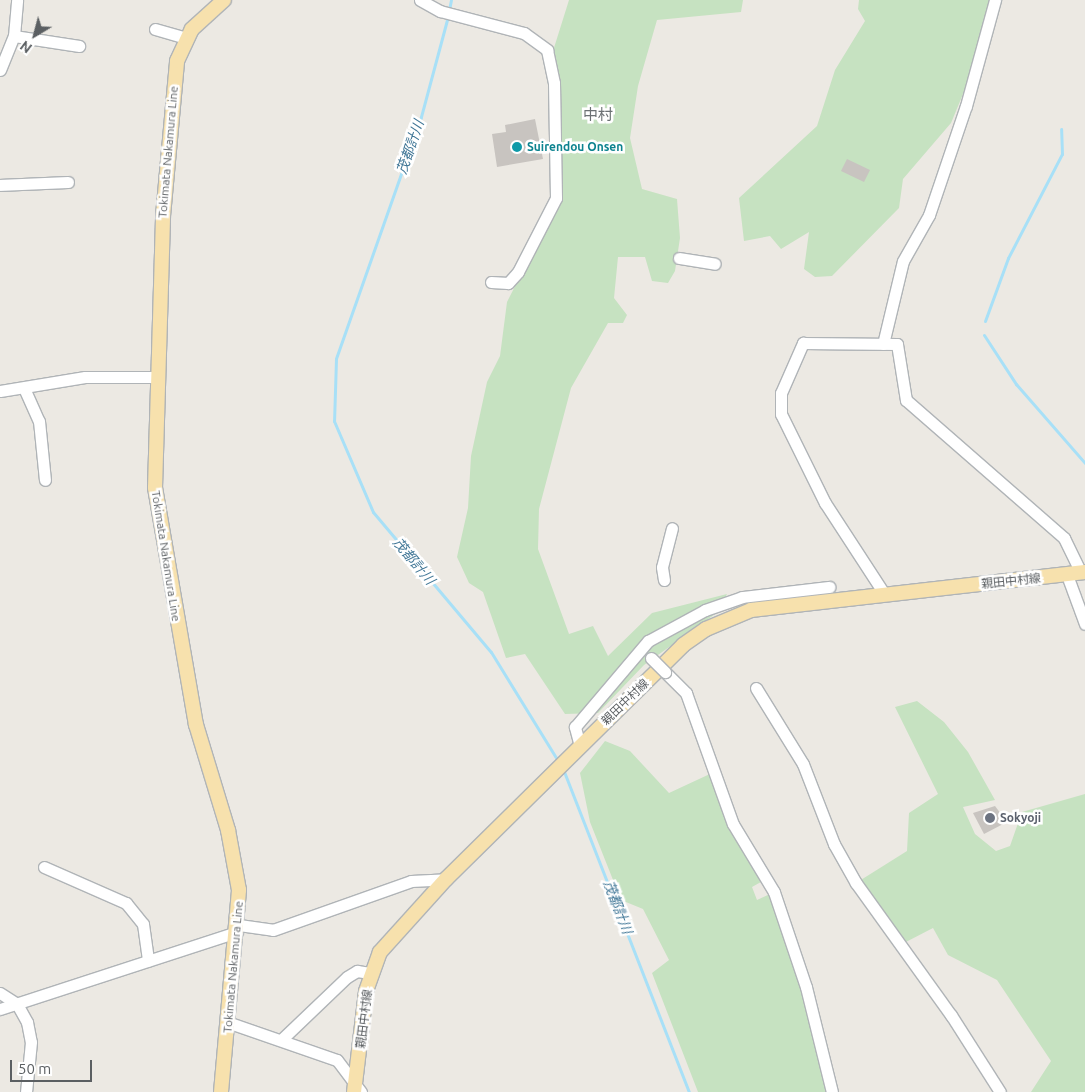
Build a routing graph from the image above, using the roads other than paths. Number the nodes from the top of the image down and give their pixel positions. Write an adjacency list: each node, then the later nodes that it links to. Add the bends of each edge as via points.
1 (17, 0): 7 (street)
2 (224, 0): 5 (main road, Tokimata Nakamura Line)
3 (420, 0): 15 (street, via 440,11 524,33 547,50 554,83 556,198 518,272 508,283)
4 (995, 0): 16 (street, via 966,106 929,215 903,261)
5 (212, 4): 8 (main road, Tokimata Nakamura Line)
6 (155, 29): 8 (street)
7 (14, 36): 9 (street); 10 (street)
8 (187, 38): 17 (main road, Tokimata Nakamura Line, via 177,61 171,102)
9 (79, 46)
10 (0, 70)
11 (68, 182): 12 (street)
12 (0, 185)
13 (679, 258): 14 (street)
14 (715, 264)
15 (491, 282)
16 (884, 344): 22 (street, via 896,344 906,400 1064,538); 26 (street, via 803,343 781,393 781,407 825,503)
17 (157, 377): 18 (street, via 85,377); 33 (main road, Tokimata Nakamura Line, via 155,488 165,560 196,725 236,861)
18 (24, 388): 19 (street); 20 (street, via 39,421)
19 (0, 391)
20 (45, 480)
21 (672, 528): 24 (street, via 662,567)
22 (1083, 572): 23 (main road, 親田中村線)
23 (1067, 575): 26 (main road, 親田中村線); 27 (street)
24 (664, 580)
25 (829, 587): 28 (street, via 742,597 705,610)
26 (885, 595): 30 (main road, 親田中村線, via 751,610 706,629 683,645)
27 (1085, 624)
28 (641, 648): 30 (street, via 575,727); 44 (street, bridge, via 686,693 733,824 774,892 806,986)
29 (756, 688): 45 (street, via 803,764 834,844 856,883 951,1015)
30 (580, 746): 32 (main road, 親田中村線)
31 (44, 867): 34 (street, via 126,903 143,924)
32 (446, 879): 33 (street, via 411,881 273,930); 35 (main road, 親田中村線, via 399,927)
33 (238, 929): 34 (street); 39 (main road, Tokimata Nakamura Line)
34 (148, 961): 37 (street)
35 (370, 973): 40 (street, via 357,971 346,977); 41 (main road, 親田中村線)
36 (0, 993): 37 (street)
37 (17, 1004): 38 (street); 42 (street, via 27,1022 31,1042)
38 (0, 1009)
39 (227, 1022): 40 (street); 43 (main road, Tokimata Nakamura Line)
40 (281, 1040): 41 (street, via 337,1060)
41 (357, 1090)
42 (26, 1092)
43 (221, 1092)
44 (832, 1092)
45 (1000, 1092)

